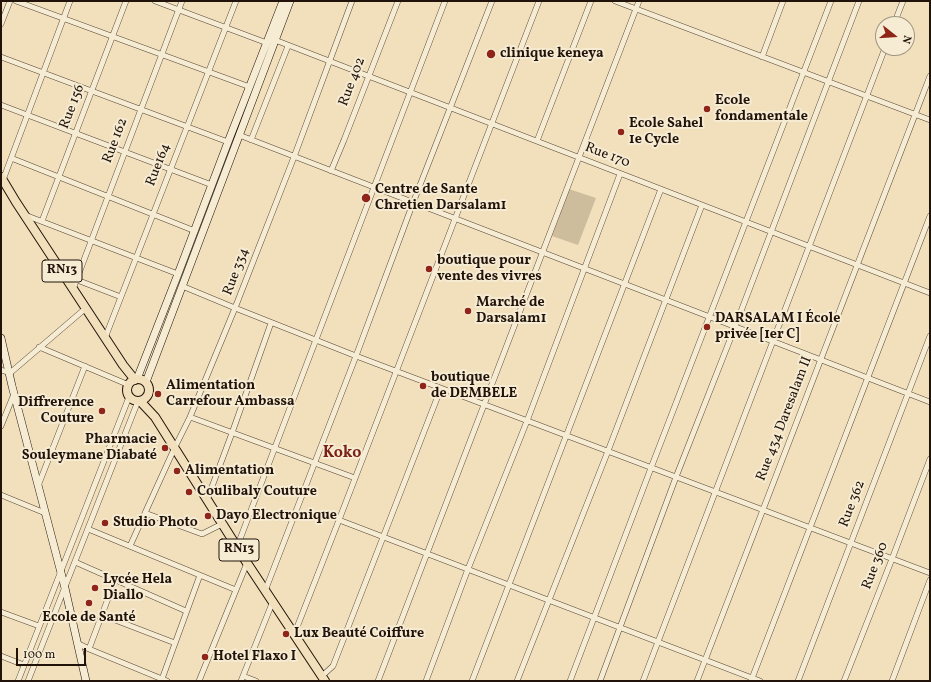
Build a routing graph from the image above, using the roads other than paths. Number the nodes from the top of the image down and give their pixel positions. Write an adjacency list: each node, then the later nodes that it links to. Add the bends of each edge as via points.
1 (10, 1): 26 (street)
2 (16, 1): 25 (street)
3 (70, 1): 25 (street)
4 (126, 1): 28 (street, Rue 156)
5 (155, 1): 23 (street)
6 (182, 1): 23 (street, Rue 162)
7 (236, 1): 27 (street, Rue164)
8 (283, 1): 30 (main road)
9 (290, 1): 29 (main road)
10 (352, 1): 36 (street, Rue 334)
11 (398, 1): 41 (street, Rue 402)
12 (445, 1): 45 (street)
13 (492, 1): 48 (street)
14 (539, 1): 53 (street)
15 (590, 1): 59 (street)
16 (615, 1): 22 (street)
17 (639, 1): 22 (street)
18 (783, 1): 35 (street)
19 (831, 1): 38 (street)
20 (859, 1): 42 (street)
21 (903, 1): 24 (street)
22 (636, 9): 35 (street); 63 (street)
23 (179, 10): 27 (street); 32 (street, Rue 162)
24 (897, 16)
25 (64, 18): 28 (street); 39 (street)
26 (1, 24)
27 (225, 27): 30 (street); 37 (street, Rue164)
28 (112, 37): 32 (street); 44 (street, Rue 156)
29 (275, 40): 31 (street, Rue 170); 56 (main road)
30 (267, 43): 43 (main road)
31 (288, 46): 36 (street, Rue 170); 57 (street)
32 (162, 55): 37 (street); 49 (street, Rue 162)
33 (882, 56): 46 (street)
34 (1, 57): 39 (street)
35 (762, 57): 38 (street)
36 (330, 62): 41 (street, Rue 170); 61 (street, Rue 334)
37 (208, 72): 43 (street); 54 (street, Rue164)
38 (803, 72): 42 (street); 80 (street)
39 (43, 73): 44 (street); 50 (street)
40 (930, 76): 51 (street, Rue 434 Daresalam II)
41 (368, 77): 45 (street, Rue 170); 65 (street, Rue 402)
42 (828, 82): 46 (street); 82 (street)
43 (250, 87): 58 (main road)
44 (92, 91): 49 (street); 55 (street, Rue 156)
45 (410, 93): 48 (street, Rue 170); 70 (street)
46 (866, 96): 51 (street); 84 (street)
47 (1, 105): 50 (street)
48 (451, 108): 53 (street, Rue 170); 73 (street)
49 (141, 109): 54 (street); 60 (street, Rue 162)
50 (27, 115): 55 (street); 62 (street)
51 (915, 115): 52 (street); 87 (street, Rue 434 Daresalam II)
52 (930, 120)
53 (492, 124): 59 (street, Rue 170); 78 (street)
54 (187, 126): 58 (street); 64 (street, Rue164)
55 (76, 134): 60 (street); 67 (street, Rue 156)
56 (239, 135): 57 (street); 93 (main road)
57 (251, 140): 61 (street)
58 (228, 142): 69 (main road)
59 (537, 142): 63 (street, Rue 170)
60 (125, 152): 64 (street); 72 (street, Rue 162)
61 (294, 157): 65 (street); 99 (street, Rue 334)
62 (11, 158): 67 (street); 68 (street)
63 (579, 158): 66 (street, Rue 170); 85 (street)
64 (170, 169): 69 (street); 75 (street, Rue164)
65 (331, 171): 70 (street)
66 (620, 174): 71 (street, Rue 170); 88 (street)
67 (59, 177): 72 (street); 79 (street, Rue 156)
68 (2, 178): 76 (main road, RN13)
69 (212, 185): 81 (main road)
70 (374, 187): 73 (street); 106 (street)
71 (661, 189): 74 (street, Rue 170); 92 (street)
72 (108, 197): 75 (street); 83 (street, Rue 162)
73 (414, 203): 78 (street); 109 (street)
74 (702, 205): 80 (street, Rue 170); 97 (street)
75 (153, 214): 81 (street); 86 (street, Rue164)
76 (25, 215): 79 (street); 94 (main road, RN13)
77 (930, 216): 91 (street)
78 (455, 219): 85 (street); 113 (street)
79 (42, 221): 83 (street)
80 (746, 222): 82 (street, Rue 170); 100 (street)
81 (195, 231): 89 (main road)
82 (771, 232): 84 (street, Rue 170); 102 (street)
83 (92, 240): 86 (street); 90 (street, Rue 162)
84 (809, 246): 87 (street, Rue 170); 107 (street)
85 (542, 252): 88 (street); 124 (street)
86 (136, 257): 89 (street); 96 (street, Rue164)
87 (857, 265): 91 (street, Rue 170); 110 (street, Rue 434 Daresalam II)
88 (585, 269): 92 (street); 127 (street)
89 (178, 274): 116 (main road)
90 (77, 280): 94 (street, Rue 162); 96 (street)
91 (904, 283): 95 (street, Rue 170); 115 (street)
92 (625, 284): 97 (street); 130 (street)
93 (182, 286): 99 (street); 117 (main road)
94 (74, 289): 98 (main road, RN13)
95 (930, 293)
96 (121, 298): 105 (street, Rue164)
97 (665, 300): 100 (street); 133 (street)
98 (86, 308): 105 (main road, RN13); 108 (street)
99 (235, 308): 101 (street); 126 (street, Rue 334)
100 (709, 317): 102 (street); 136 (street)
101 (271, 323): 106 (street); 129 (street)
102 (735, 327): 107 (street); 137 (street)
103 (930, 336): 119 (street, Rue 362)
104 (1, 338): 114 (main road)
105 (105, 338): 116 (main road, RN13)
106 (316, 340): 109 (street); 132 (street)
107 (773, 341): 110 (street); 140 (street)
108 (40, 347): 111 (street); 114 (street)
109 (356, 356): 113 (street); 135 (street)
110 (821, 360): 115 (street); 143 (street, Rue 434 Daresalam II)
111 (85, 366): 116 (street); 139 (street)
112 (1, 370): 114 (street)
113 (396, 371): 118 (street); 138 (street)
114 (10, 373): 120 (main road)
115 (868, 378): 119 (street); 148 (street)
116 (133, 381): 117 (main road); 121 (main road, via 127,391)
117 (146, 382): 122 (main road, via 149,393)
118 (441, 388): 124 (street); 150 (street)
119 (908, 393): 123 (street); 151 (street, Rue 362)
120 (14, 394): 125 (street); 139 (main road)
121 (129, 397): 122 (main road, via 133,400); 159 (street)
122 (142, 400): 131 (main road, RN13); 149 (street)
123 (930, 402)
124 (484, 405): 127 (street); 154 (street)
125 (3, 413): 128 (street)
126 (190, 417): 129 (street); 131 (street, Rue 334)
127 (527, 421): 130 (street); 158 (street)
128 (1, 426)
129 (232, 433): 132 (street); 142 (street)
130 (566, 436): 133 (street); 164 (street)
131 (175, 448): 142 (main road, RN13); 145 (street, Rue 334)
132 (274, 448): 135 (street); 153 (street)
133 (608, 451): 136 (street); 168 (street)
134 (930, 459): 155 (street, Rue 360)
135 (315, 463): 138 (street); 167 (street)
136 (651, 468): 137 (street); 173 (street)
137 (676, 477): 140 (street); 175 (street)
138 (355, 478): 146 (street)
139 (38, 486): 144 (main road)
140 (715, 492): 143 (street); 177 (street)
141 (1, 495): 144 (street)
142 (207, 500): 147 (main road, RN13)
143 (763, 510): 148 (street); 182 (street, Rue 434 Daresalam II)
144 (45, 513): 159 (main road)
145 (144, 513): 147 (street, via 202,534); 152 (street, Rue 334)
146 (339, 520): 150 (street); 176 (street)
147 (222, 524): 153 (main road, RN13)
148 (810, 528): 151 (street); 187 (street)
149 (88, 529): 152 (street); 156 (street)
150 (384, 537): 154 (street); 185 (street, via 333,666)
151 (851, 543): 155 (street); 202 (street, Rue 362)
152 (130, 546): 161 (street)
153 (237, 547): 157 (main road, RN13)
154 (427, 554): 158 (street); 193 (street)
155 (892, 559): 160 (street); 203 (street, Rue 360)
156 (74, 562): 162 (street); 165 (street)
157 (247, 563): 166 (street); 167 (main road, RN13)
158 (468, 569): 164 (street); 194 (street)
159 (60, 572): 165 (main road); 174 (street)
160 (930, 573)
161 (200, 574): 166 (street); 170 (street)
162 (115, 580): 170 (street); 172 (street)
163 (930, 580): 204 (street)
164 (509, 585): 168 (street); 195 (street)
165 (64, 588): 178 (main road); 189 (street)
166 (236, 590): 191 (street)
167 (266, 591): 169 (main road, RN13)
168 (549, 600): 173 (street); 196 (street)
169 (273, 601): 176 (main road, RN13); 184 (street)
170 (186, 611): 179 (street)
171 (1, 612): 174 (street)
172 (102, 615): 179 (street); 180 (street)
173 (594, 618): 175 (street); 197 (street)
174 (39, 626): 183 (street)
175 (620, 627): 177 (street); 198 (street)
176 (294, 635): 185 (main road, RN13)
177 (658, 642): 182 (street); 199 (street)
178 (77, 643): 180 (street); 190 (main road)
179 (174, 643): 186 (street)
180 (89, 649): 186 (street)
181 (1, 656): 183 (street)
182 (705, 660): 187 (street); 200 (street, Rue 434 Daresalam II)
183 (24, 665): 188 (street)
184 (242, 678): 192 (street)
185 (323, 678)
186 (164, 680)
187 (752, 680): 201 (street)
188 (18, 681)
189 (28, 681)
190 (86, 681)
191 (199, 681)
192 (256, 681)
193 (378, 681)
194 (426, 681)
195 (472, 681)
196 (517, 681)
197 (570, 681)
198 (600, 681)
199 (642, 681)
200 (697, 681)
201 (760, 681)
202 (798, 681)
203 (844, 681)
204 (892, 681)

